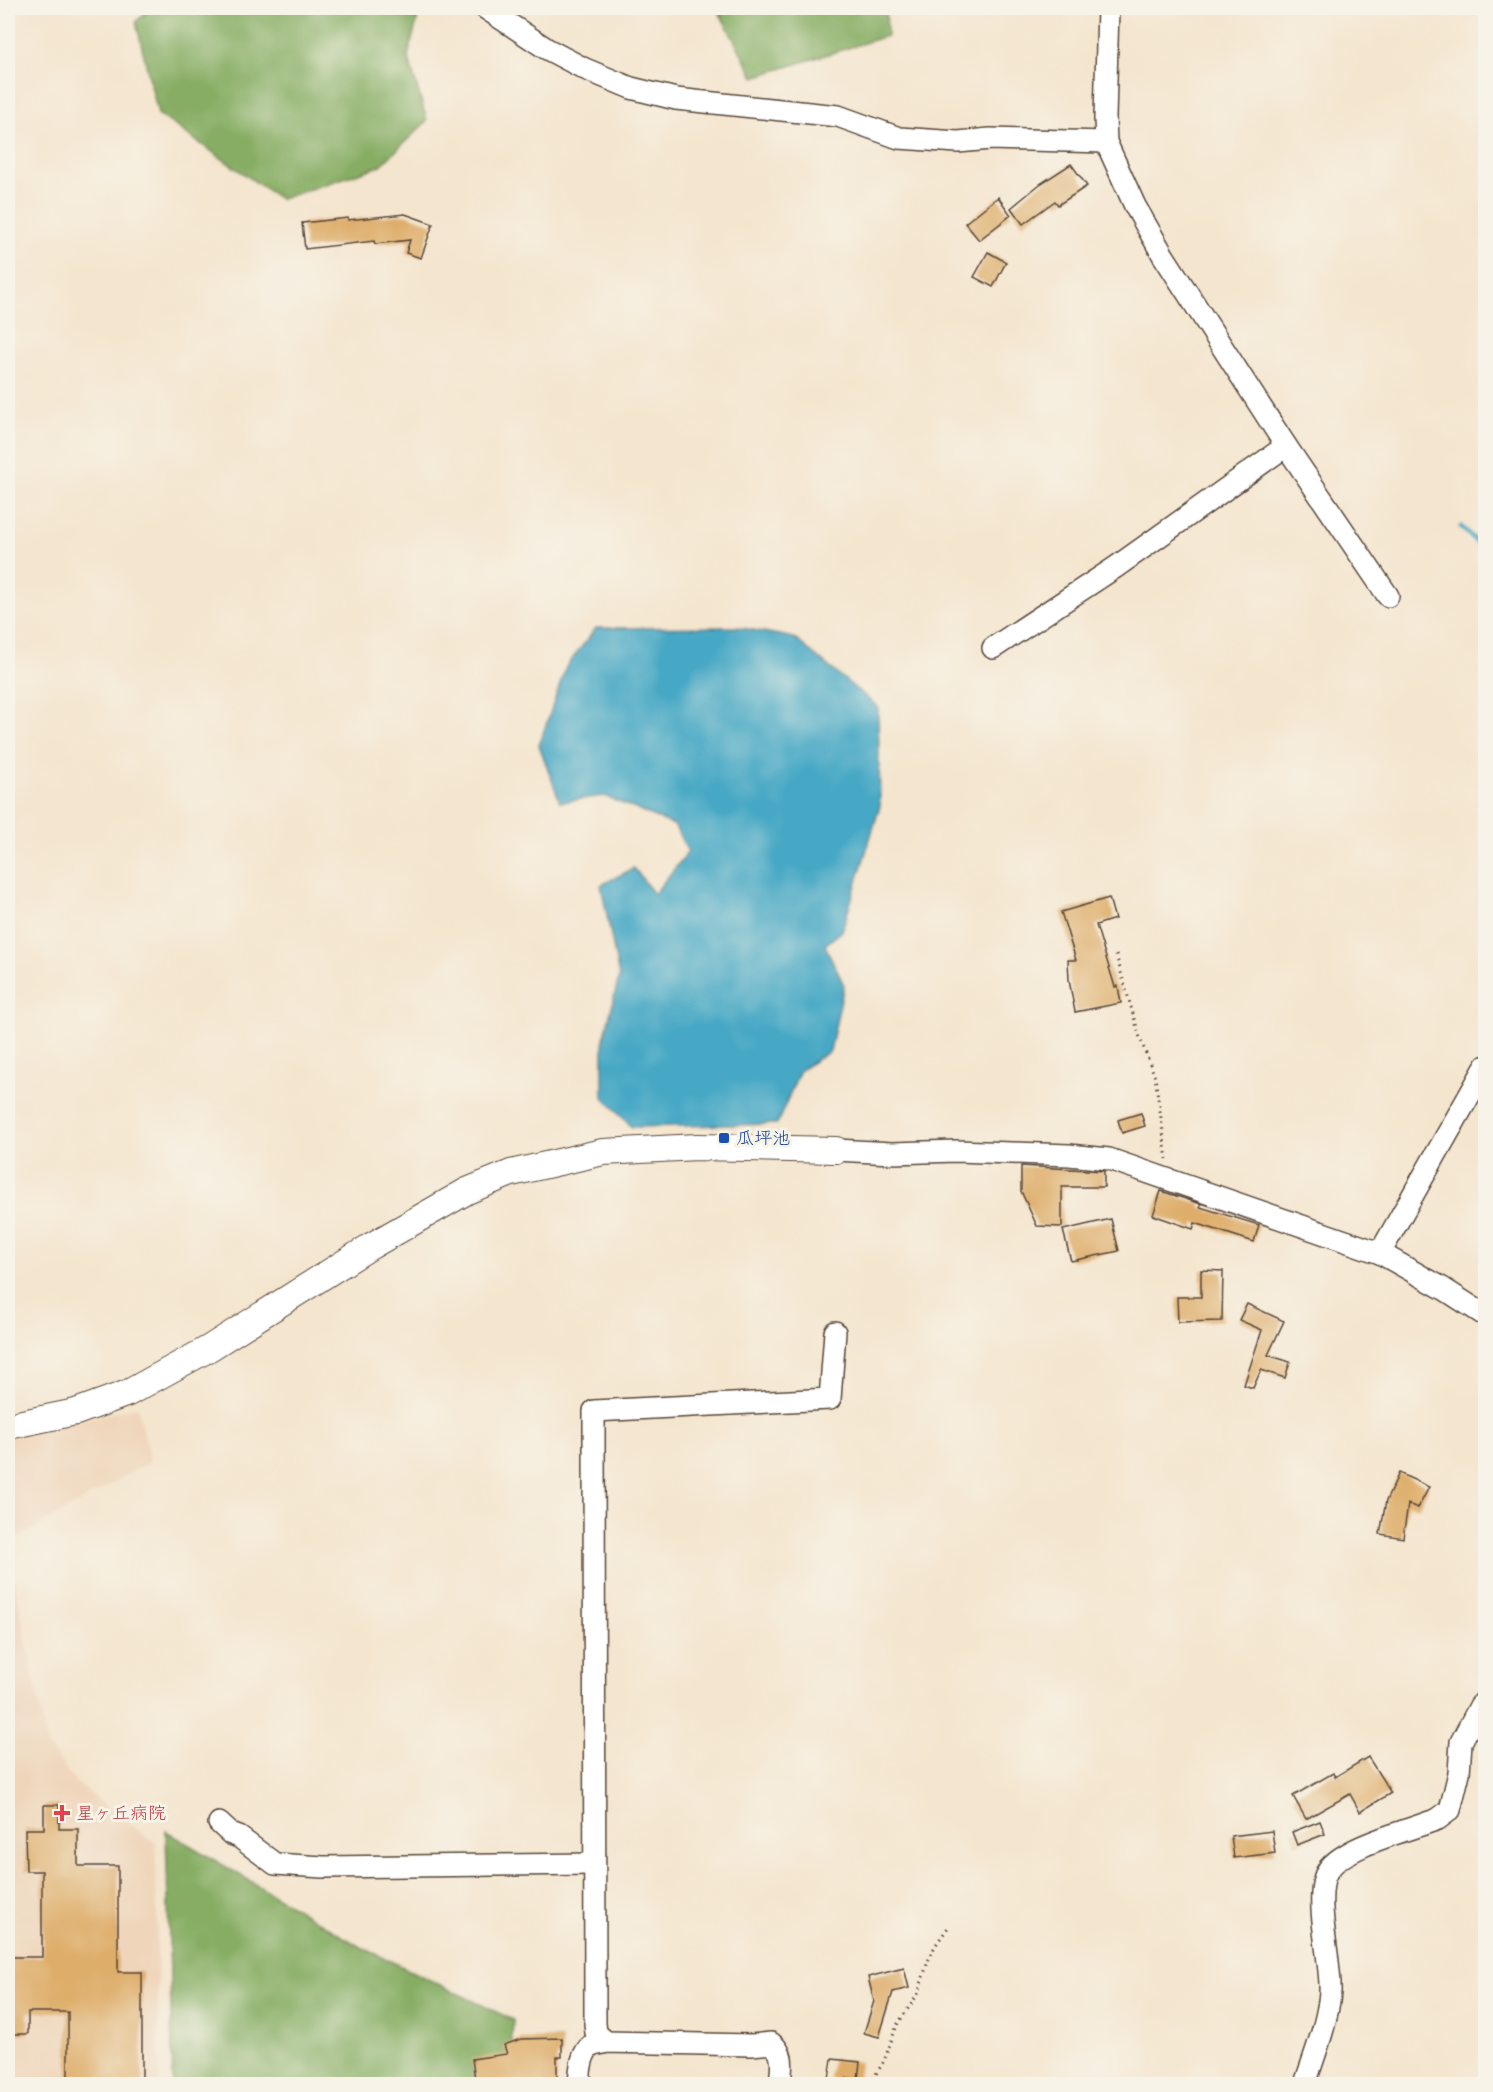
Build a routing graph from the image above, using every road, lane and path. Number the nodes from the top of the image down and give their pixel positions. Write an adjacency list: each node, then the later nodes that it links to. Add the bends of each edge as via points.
1 (485, 8): 3 (street, via 585,69 631,88 676,99 838,116 899,138)
2 (1108, 8): 3 (street)
3 (1106, 142): 4 (street, via 1163,255)
4 (1286, 446): 5 (street); 6 (street, via 1116,567)
5 (1388, 596)
6 (993, 648)
7 (1116, 956): 10 (path, via 1155,1077)
8 (1485, 1066): 11 (street)
9 (836, 1150): 10 (street, via 1089,1156); 14 (street, via 697,1147 603,1152 511,1173 466,1191 371,1246 208,1350 128,1392 76,1412)
10 (1166, 1179): 11 (street)
11 (1380, 1253): 12 (street)
12 (1485, 1316)
13 (835, 1332): 17 (street, via 830,1399 594,1411)
14 (8, 1426)
15 (1485, 1700): 23 (street, via 1461,1742 1450,1810 1438,1819 1346,1853 1322,1880 1330,1991)
16 (219, 1823): 17 (street, via 275,1864)
17 (594, 1864): 19 (street, via 595,2023 596,2033)
18 (948, 1926): 22 (path, via 928,1961 918,1994 897,2025)
19 (606, 2042): 20 (street, via 588,2050 580,2067); 21 (street, via 771,2043 782,2056)
20 (579, 2085)
21 (780, 2085)
22 (870, 2085)
23 (1305, 2085)

